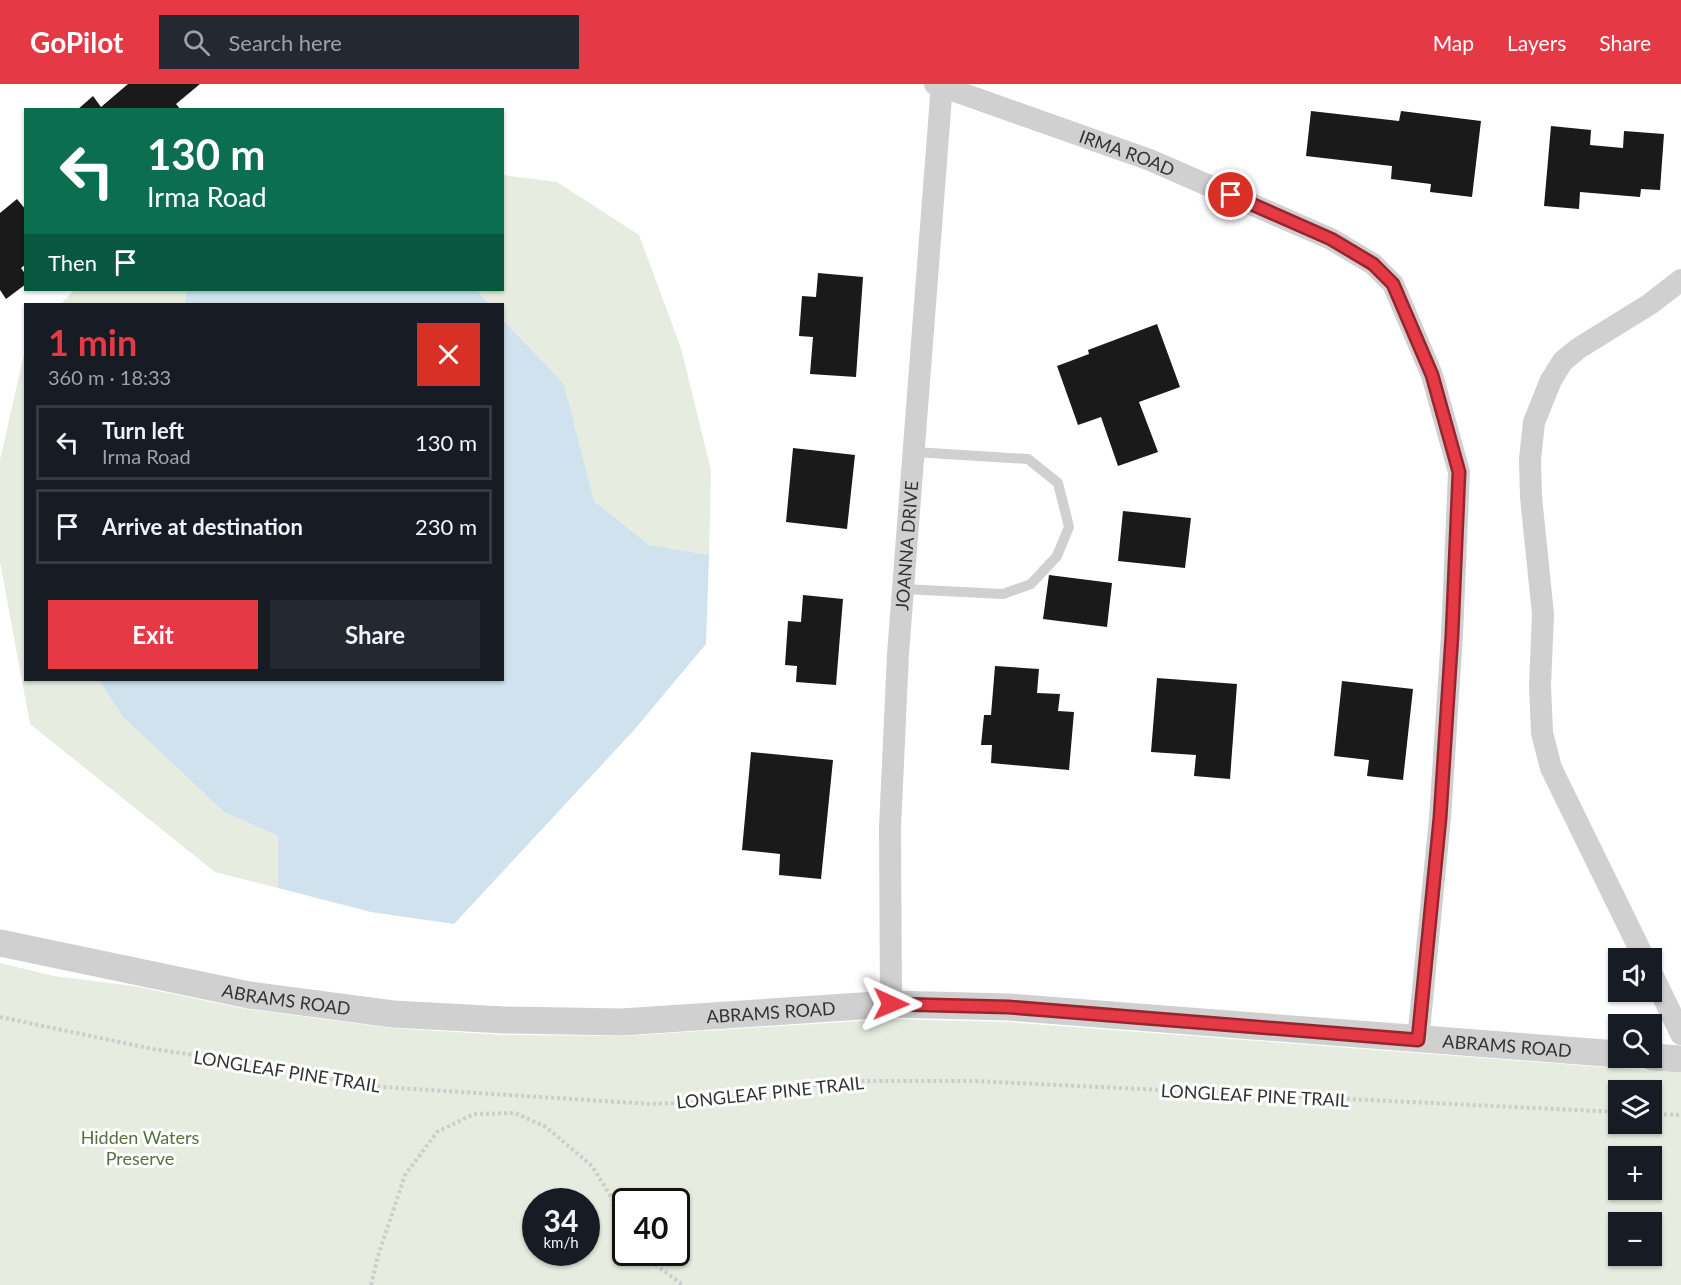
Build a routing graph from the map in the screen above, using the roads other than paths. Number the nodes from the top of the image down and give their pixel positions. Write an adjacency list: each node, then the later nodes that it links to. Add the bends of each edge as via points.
1 (940, 85): 3 (street, JOANNA DRIVE); 10 (street, IRMA ROAD, via 1150,160 1331,239 1373,264 1393,284 1432,375 1459,472 1440,818)
2 (1681, 280): 6 (street, via 1563,361 1534,422 1530,459 1543,614 1542,733 1551,768)
3 (914, 452): 4 (street, JOANNA DRIVE); 4 (lane, via 1028,459 1058,483 1069,527 1057,556 1031,584 1003,594)
4 (903, 589): 8 (street, JOANNA DRIVE, via 890,828)
5 (0, 943): 8 (street, ABRAMS ROAD, via 249,995 393,1014 622,1022)
6 (1639, 948)
7 (1662, 995): 9 (street)
8 (891, 1004): 10 (street, ABRAMS ROAD, via 1008,1007)
9 (1681, 1034)
10 (1418, 1040): 11 (street, ABRAMS ROAD)
11 (1608, 1053)
12 (1662, 1058): 13 (street)
13 (1681, 1059)

